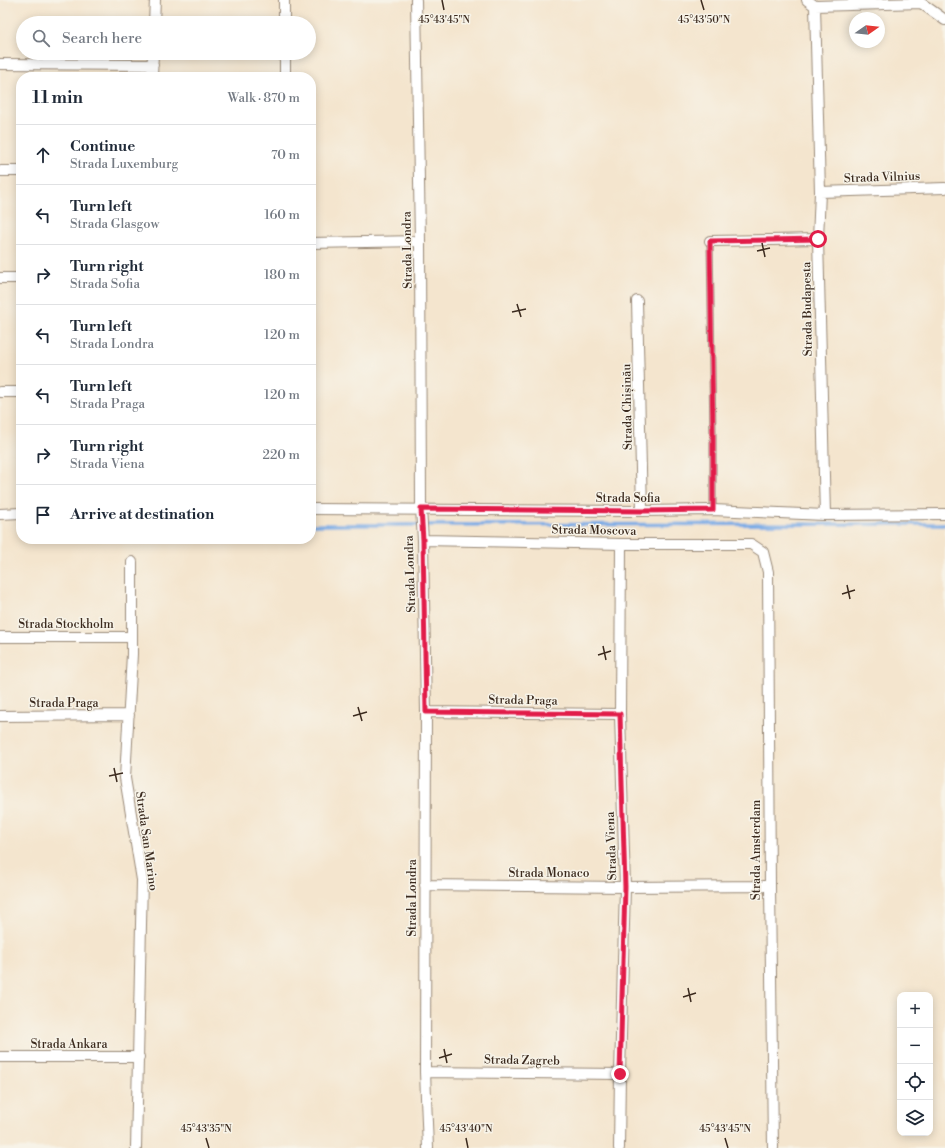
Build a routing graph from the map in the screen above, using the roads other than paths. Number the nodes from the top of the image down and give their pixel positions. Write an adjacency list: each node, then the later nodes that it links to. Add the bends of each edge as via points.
1 (154, 0): 5 (street)
2 (284, 0): 6 (street)
3 (416, 0): 19 (street, Strada Londra)
4 (811, 3): 7 (street, via 921,3); 17 (street, Strada Budapesta)
5 (154, 16)
6 (284, 16)
7 (945, 20)
8 (153, 60): 11 (street)
9 (285, 60): 13 (street)
10 (0, 64): 11 (street)
11 (153, 65): 12 (street)
12 (152, 72)
13 (285, 72)
14 (0, 171): 15 (street)
15 (16, 171)
16 (945, 188): 17 (street, Strada Vilnius)
17 (820, 192): 18 (street, Strada Budapesta)
18 (818, 239): 20 (street); 34 (street, Strada Budapesta)
19 (420, 241): 21 (street); 31 (street, Strada Londra)
20 (710, 241): 28 (lane)
21 (316, 243)
22 (0, 278): 23 (street)
23 (16, 278)
24 (637, 302): 29 (street, Strada Chișinău)
25 (0, 392): 26 (street)
26 (16, 392)
27 (316, 509): 31 (street, Strada Sofia)
28 (713, 510): 29 (street, Strada Sofia); 34 (street, Strada Sofia)
29 (642, 511): 31 (street, Strada Sofia)
30 (16, 513): 32 (street)
31 (422, 513): 35 (street, Strada Londra)
32 (0, 514)
33 (945, 514): 34 (street, Strada Sofia)
34 (824, 515)
35 (423, 535): 36 (street, Strada Moscova); 41 (street, Strada Londra)
36 (620, 544): 37 (street, Strada Moscova, via 751,544); 42 (street, Strada Viena)
37 (763, 552): 46 (street, Strada Amsterdam, via 768,572)
38 (132, 562): 40 (street, Strada San Marino)
39 (0, 637): 40 (street, Strada Stockholm)
40 (132, 637): 43 (street, Strada San Marino)
41 (426, 712): 42 (street, Strada Praga); 45 (street, Strada Londra)
42 (620, 714): 47 (street, Strada Viena)
43 (129, 715): 44 (street, Strada Praga); 49 (street, Strada San Marino, via 125,778 142,880)
44 (0, 716)
45 (425, 885): 47 (street, Strada Monaco); 50 (street, Strada Londra)
46 (770, 886): 47 (street, Strada Monaco); 55 (street, Strada Amsterdam)
47 (625, 887): 51 (street, Strada Viena)
48 (0, 1057): 49 (street, Strada Ankara)
49 (139, 1057): 52 (street, Strada San Marino)
50 (425, 1072): 51 (street, Strada Zagreb); 53 (street, Strada Londra)
51 (620, 1074): 54 (street, Strada Viena)
52 (136, 1148)
53 (428, 1148)
54 (619, 1148)
55 (773, 1148)

